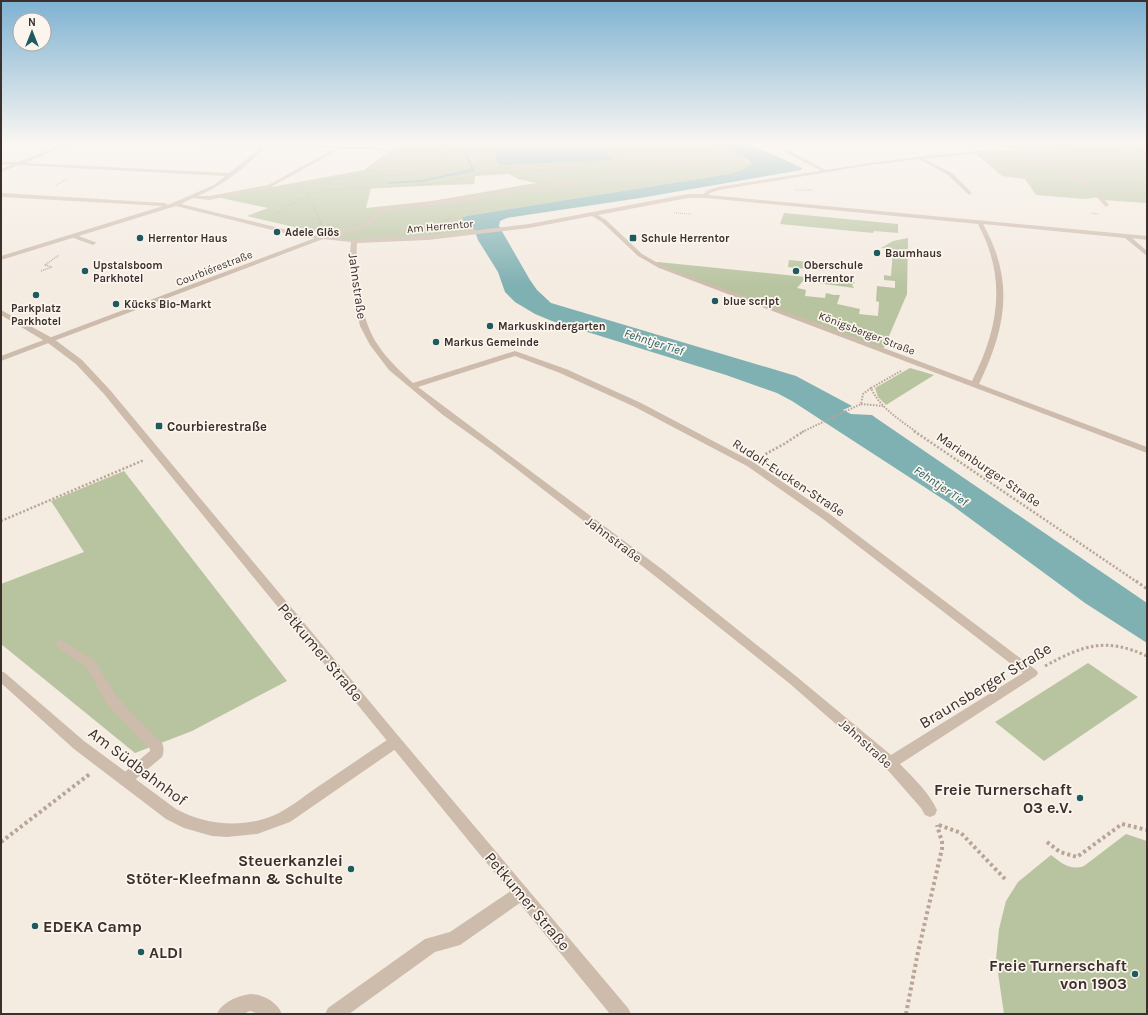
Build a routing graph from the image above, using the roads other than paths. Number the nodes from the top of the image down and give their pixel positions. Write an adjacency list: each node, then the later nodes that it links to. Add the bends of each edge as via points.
1 (204, 191): 8 (street)
2 (242, 191): 8 (street, via 209,198)
3 (518, 191): 15 (street, Courbiérestraße, via 380,210 367,225)
4 (710, 191): 7 (street)
5 (1093, 191): 10 (street)
6 (1, 195): 9 (street, Am Herrentor)
7 (706, 196): 11 (street, Am Herrentor, via 678,196); 12 (street, Am Herrentor)
8 (191, 197): 9 (street)
9 (173, 205): 14 (street); 15 (street, Am Herrentor)
10 (1106, 205)
11 (593, 214): 17 (street, Am Herrentor, via 472,233); 24 (street, Königsberger Straße, via 640,255 653,263)
12 (979, 222): 13 (street, Am Herrentor); 24 (street, via 993,254 1001,296 985,366)
13 (1125, 235): 16 (street, Am Herrentor); 19 (street)
14 (73, 236): 18 (street); 20 (street)
15 (322, 238): 17 (street, Am Herrentor); 22 (street, Courbiérestraße)
16 (1147, 238)
17 (354, 241): 25 (street, Jahnstraße, via 357,296 364,326 374,345 392,368)
18 (93, 242)
19 (1147, 254)
20 (1, 258)
21 (1, 312): 22 (street, Petkumer Straße)
22 (51, 341): 23 (street, Courbiérestraße); 30 (street, Petkumer Straße, via 91,374)
23 (1, 359)
24 (975, 384): 26 (street, Königsberger Straße)
25 (412, 386): 28 (street, Rudolf-Eucken-Straße, via 515,353 638,405 750,464 827,516); 31 (street, Jahnstraße, via 658,572 793,680)
26 (1147, 450)
27 (61, 644): 32 (street, via 90,663 113,702 157,747 157,753)
28 (1032, 673): 31 (street, Braunsberger Straße)
29 (1, 676): 32 (street, Am Südbahnhof)
30 (395, 742): 32 (street, Am Südbahnhof, via 285,817 259,827 236,830 204,829 179,820); 34 (street, Petkumer Straße)
31 (890, 763): 33 (street, Jahnstraße)
32 (125, 780)
33 (930, 810)
34 (521, 893): 37 (street, via 454,939 431,945); 38 (street, Petkumer Straße)
35 (226, 1014): 36 (street, via 245,1002 262,1004)
36 (273, 1014)
37 (334, 1014)
38 (622, 1014)

